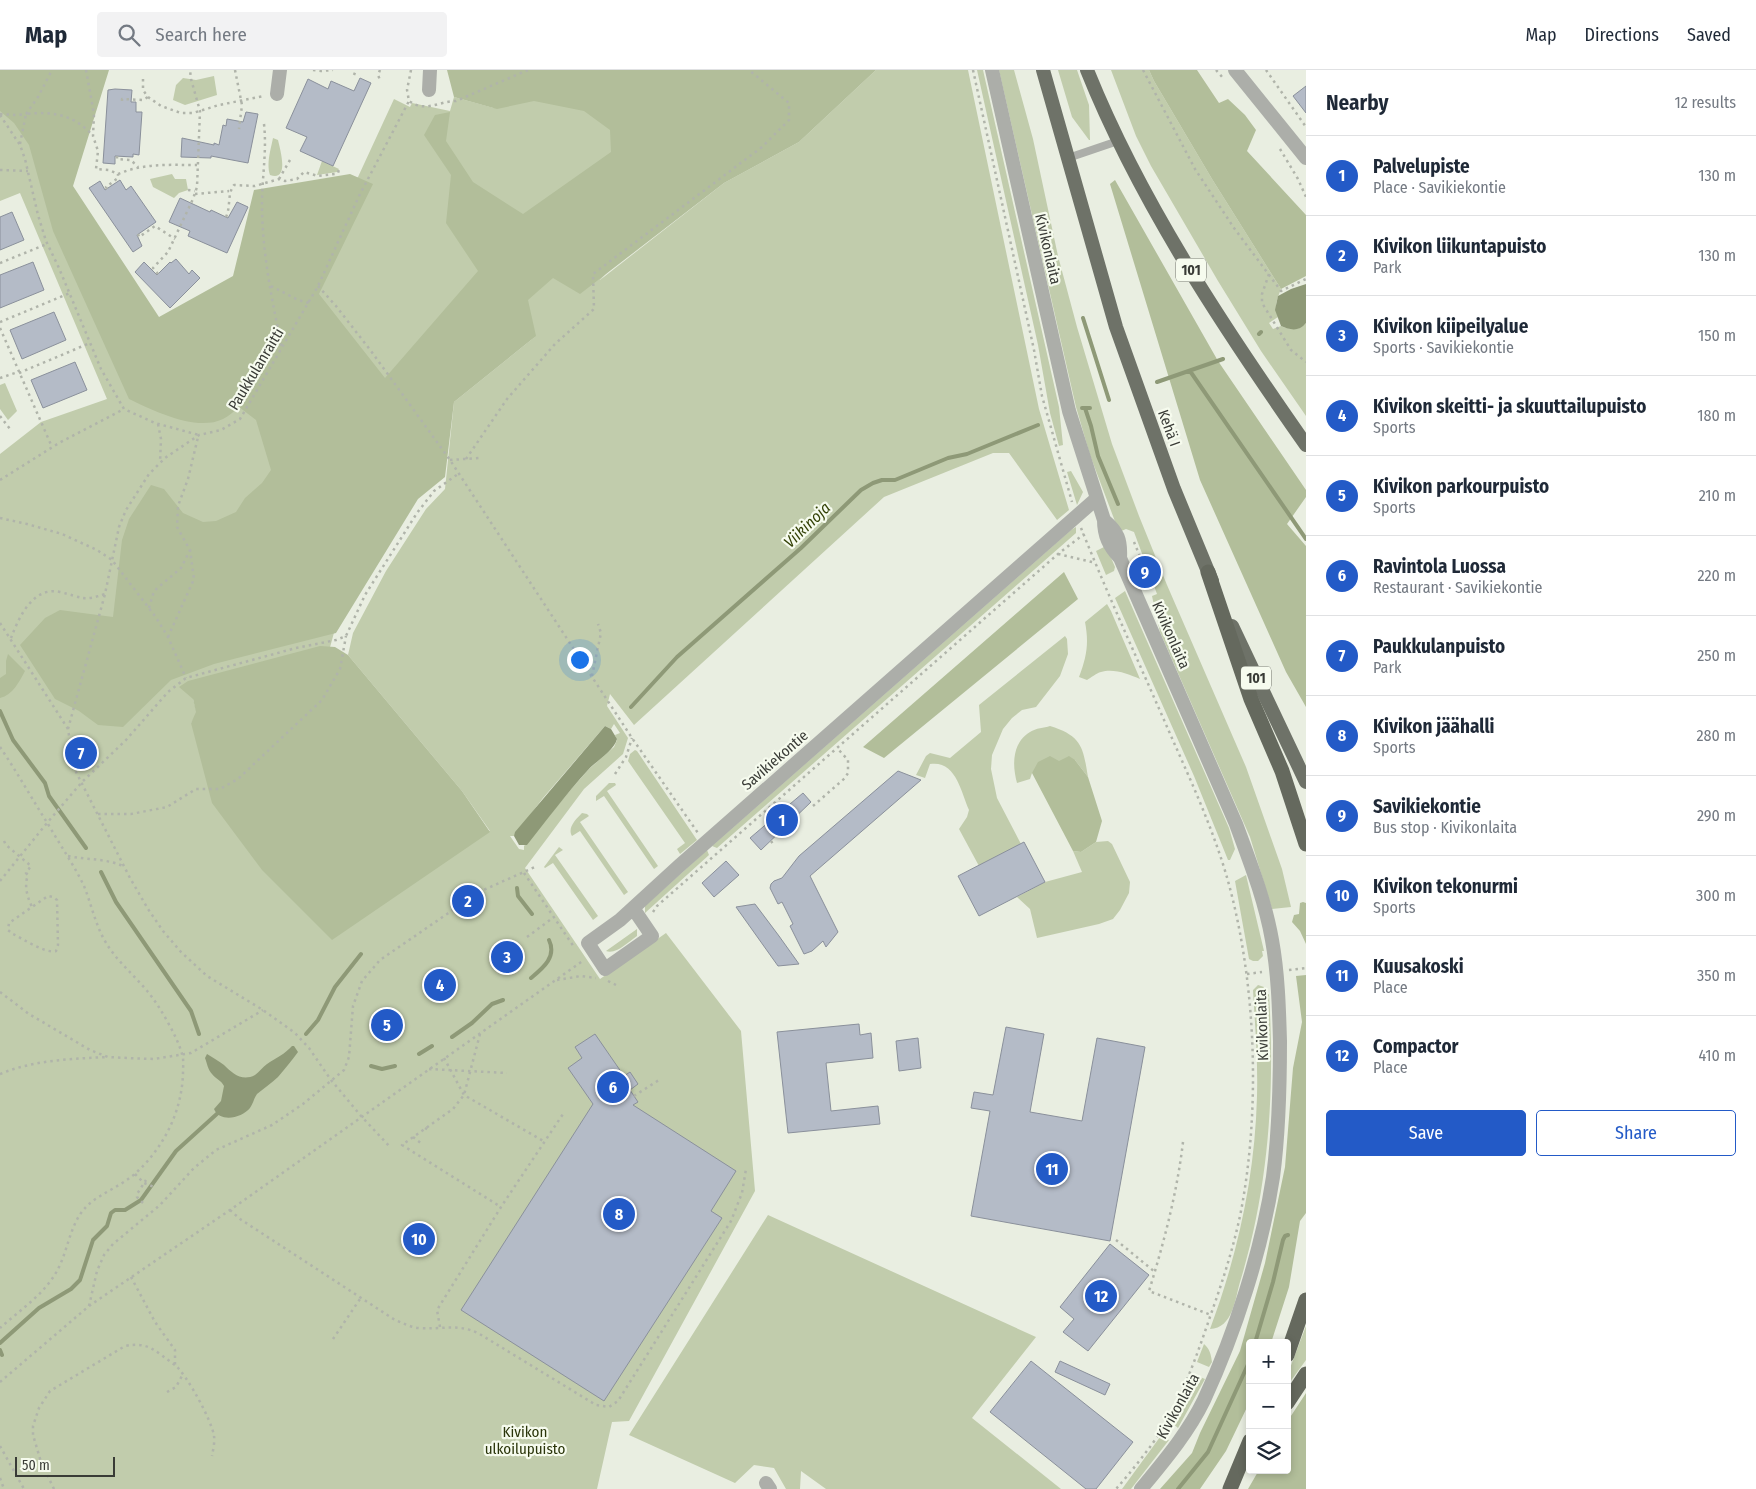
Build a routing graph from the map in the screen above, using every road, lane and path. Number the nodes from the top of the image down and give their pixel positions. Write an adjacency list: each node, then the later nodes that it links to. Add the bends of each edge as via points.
1 (52, 70): 34 (path)
2 (86, 70): 38 (path, via 94,114)
3 (190, 70): 32 (path)
4 (235, 70): 29 (path)
5 (280, 70): 27 (street)
6 (313, 70): 7 (path)
7 (334, 70)
8 (356, 70): 22 (path)
9 (380, 70): 24 (path)
10 (411, 70): 31 (path, via 407,90)
11 (430, 70): 26 (street)
12 (528, 70): 31 (path, via 456,101 427,107)
13 (749, 70): 86 (path, via 789,103 789,120 762,147 593,274 594,309 555,344 507,400)
14 (973, 70): 92 (path, via 1042,396)
15 (992, 70): 91 (street, Kivikonlaita, via 1069,411)
16 (1043, 70): 43 (highway, Kehä I / 101)
17 (1087, 70): 39 (highway, 101)
18 (1142, 70): 65 (path, via 1195,169)
19 (1216, 70): 25 (path)
20 (1266, 70): 36 (path)
21 (1238, 71): 44 (street)
22 (354, 75)
23 (143, 78): 28 (path, via 143,90)
24 (380, 80)
25 (1227, 82)
26 (430, 90)
27 (271, 95): 29 (path)
28 (148, 97): 30 (path); 32 (path, via 181,113)
29 (239, 100): 32 (path); 37 (path, via 242,115)
30 (122, 101)
31 (409, 101): 68 (path, Paukkulanraitti, via 359,196)
32 (200, 111): 46 (path)
33 (0, 114): 34 (path); 41 (path)
34 (26, 114): 38 (path, via 48,113 76,120); 41 (path)
35 (264, 124): 53 (path)
36 (1306, 127)
37 (239, 129)
38 (93, 136): 51 (path, via 98,150 96,169)
39 (1118, 141): 43 (lane); 83 (highway, 101, via 1184,259)
40 (1275, 142): 58 (path)
41 (20, 145): 50 (path)
42 (117, 156): 47 (path, via 117,159 131,160)
43 (1068, 158): 100 (highway, Kehä I / 101, via 1116,327 1174,489)
44 (1306, 158)
45 (290, 160): 52 (path)
46 (197, 165): 47 (path); 57 (path)
47 (138, 167): 51 (path)
48 (340, 169): 52 (path, via 336,174 318,176 304,172 296,179)
49 (0, 170): 50 (path)
50 (28, 172): 62 (path)
51 (118, 174): 54 (path)
52 (279, 179): 53 (path)
53 (263, 184): 56 (path, via 234,185); 67 (path, via 263,229)
54 (107, 188)
55 (188, 190): 57 (path)
56 (229, 191): 57 (path); 59 (path)
57 (195, 193): 61 (path)
58 (1306, 197)
59 (226, 217)
60 (138, 234): 61 (path, via 155,226)
61 (175, 239): 64 (path, via 153,268)
62 (47, 244): 63 (path); 69 (path)
63 (0, 263)
64 (158, 274)
65 (1268, 274): 66 (path, via 1281,291); 75 (path, via 1262,303 1292,350)
66 (1306, 279)
67 (270, 286): 70 (path); 74 (path)
68 (318, 286): 70 (path, Paukkulanraitti); 87 (path)
69 (70, 293): 71 (path); 73 (path)
70 (309, 303): 74 (path, Paukkulanraitti)
71 (0, 322)
72 (0, 328): 76 (path)
73 (90, 343): 76 (path); 78 (path)
74 (282, 348): 82 (path, Paukkulanraitti, via 240,419 221,430)
75 (1306, 362)
76 (19, 372): 77 (path); 84 (path)
77 (0, 378)
78 (124, 409): 80 (path); 84 (path)
79 (0, 416): 81 (path)
80 (158, 424): 82 (path); 88 (path)
81 (10, 429)
82 (199, 435): 88 (path, Paukkulanraitti); 96 (path, via 178,506 177,527)
83 (1306, 445)
84 (52, 447): 90 (path)
85 (479, 458): 86 (path)
86 (466, 459): 87 (path)
87 (450, 460): 89 (path)
88 (160, 464): 98 (path, Paukkulanraitti, via 126,510)
89 (458, 474): 107 (path, via 434,491 417,514 365,595); 110 (path)
90 (0, 480)
91 (1096, 499): 132 (street, Savikiekontie); 199 (street, Kivikonlaita, via 1110,548 1120,558 1250,861 1272,939 1279,1023 1278,1119 1273,1176 1251,1275 1203,1401 1171,1454)
92 (1074, 508)
93 (0, 518): 98 (path, via 62,534)
94 (1080, 526): 95 (path)
95 (1084, 534): 97 (path); 99 (path)
96 (190, 550): 102 (path, via 180,568 154,591); 108 (path, via 194,579)
97 (1058, 554): 99 (path); 115 (path)
98 (112, 560): 101 (path, Paukkulanraitti); 102 (path)
99 (1096, 562): 139 (path, via 1201,803 1226,873)
100 (1208, 572): 118 (highway, Kehä I / 101); 124 (highway)
101 (105, 594): 109 (path, via 89,600 60,592 38,595 17,623); 112 (path, Paukkulanraitti)
102 (149, 609): 108 (path)
103 (0, 623): 106 (path)
104 (598, 624): 110 (path, via 601,633)
105 (0, 631): 106 (path)
106 (8, 634): 109 (path)
107 (346, 636): 111 (path); 120 (path, via 340,669 322,700 238,779 220,789 196,789 167,807 131,814)
108 (168, 638): 111 (path)
109 (11, 639): 112 (path)
110 (592, 676): 113 (path)
111 (186, 678): 117 (path, via 168,692 126,740)
112 (68, 728): 117 (path, via 74,768)
113 (632, 738): 116 (path, via 626,758); 122 (path)
114 (0, 747): 121 (path)
115 (838, 748): 119 (path, via 848,760 848,773); 133 (path)
116 (615, 774)
117 (82, 782): 120 (path); 121 (path)
118 (1306, 782)
119 (813, 806)
120 (98, 814): 127 (path)
121 (47, 823): 125 (path); 126 (path)
122 (700, 837)
123 (4, 841): 126 (path)
124 (1306, 844)
125 (67, 856): 127 (path, via 110,860); 145 (path, via 84,887 107,946 148,992)
126 (19, 857): 130 (path); 131 (path, via 31,866 26,873 26,886)
127 (124, 867): 143 (path, via 148,909 181,952 207,976)
128 (535, 867): 129 (path)
129 (524, 872): 134 (path); 153 (path, via 479,892 370,969 353,1006 350,1057 344,1070)
130 (0, 881)
131 (32, 907): 131 (path, via 10,923 8,930 47,951 56,951 57,900 48,896)
132 (633, 908): 132 (street, Savikiekontie, via 588,943 605,969 652,936)
133 (650, 915)
134 (554, 917): 135 (path); 140 (path, via 584,961)
135 (527, 937)
136 (1306, 968): 137 (path)
137 (1285, 970)
138 (1266, 972): 139 (path)
139 (1247, 974): 179 (path, via 1252,1033 1250,1141 1241,1210)
140 (555, 980): 141 (path, via 581,976); 144 (path)
141 (616, 985)
142 (0, 992): 146 (path, via 62,1035)
143 (263, 1010): 145 (path, via 191,1053); 153 (path, via 295,1033)
144 (480, 1033): 147 (path); 150 (path)
145 (182, 1054): 146 (path, via 154,1059); 167 (path, via 183,1080 172,1125 150,1158)
146 (108, 1056): 152 (path, via 25,1065)
147 (444, 1058): 148 (path); 149 (path)
148 (428, 1069): 149 (path); 158 (path)
149 (451, 1070): 150 (path); 155 (path)
150 (471, 1072): 151 (path); 155 (path)
151 (507, 1073)
152 (0, 1074)
153 (332, 1080): 158 (path); 178 (path, via 272,1125 216,1150 194,1168 160,1205 104,1255)
154 (659, 1080): 156 (path)
155 (464, 1095): 159 (path, via 453,1108); 162 (path)
156 (634, 1096)
157 (563, 1114): 162 (path)
158 (361, 1116): 165 (path); 172 (path)
159 (426, 1128): 160 (path); 161 (path)
160 (430, 1131)
161 (413, 1138): 164 (path); 171 (path, via 402,1146)
162 (545, 1142): 171 (path)
163 (1182, 1142): 174 (path, via 1174,1196)
164 (422, 1144)
165 (390, 1147)
166 (746, 1170): 180 (path, via 742,1193 731,1222 614,1405 596,1405 478,1333 459,1327)
167 (134, 1174): 168 (path); 181 (path, via 88,1204 74,1227 52,1279)
168 (145, 1183): 169 (path); 170 (path, via 137,1194)
169 (154, 1187)
170 (143, 1203)
171 (501, 1207): 180 (path, via 437,1310)
172 (230, 1210): 175 (path); 176 (path)
173 (1116, 1240): 174 (path)
174 (1155, 1272): 179 (path, via 1149,1292)
175 (131, 1277): 178 (path); 184 (path, via 155,1322 175,1350)
176 (360, 1298): 180 (path, via 408,1325); 182 (path)
177 (1306, 1300): 183 (highway)
178 (89, 1306): 187 (path)
179 (1211, 1315): 198 (path, via 1176,1404 1162,1430)
180 (440, 1327)
181 (0, 1328)
182 (333, 1339)
183 (1291, 1343)
184 (175, 1365): 185 (path); 197 (path, via 146,1345 125,1346 50,1391 39,1408 33,1435 38,1456)
185 (183, 1374): 188 (path, via 176,1387); 192 (path, via 214,1436)
186 (1306, 1374): 189 (highway)
187 (0, 1382)
188 (167, 1392)
189 (1291, 1396)
190 (0, 1446): 196 (path)
191 (1246, 1451): 200 (highway)
192 (212, 1456)
193 (1246, 1467): 200 (highway)
194 (0, 1478): 195 (path)
195 (4, 1489)
196 (24, 1489)
197 (54, 1489)
198 (1116, 1489)
199 (1141, 1489)
200 (1230, 1489)

